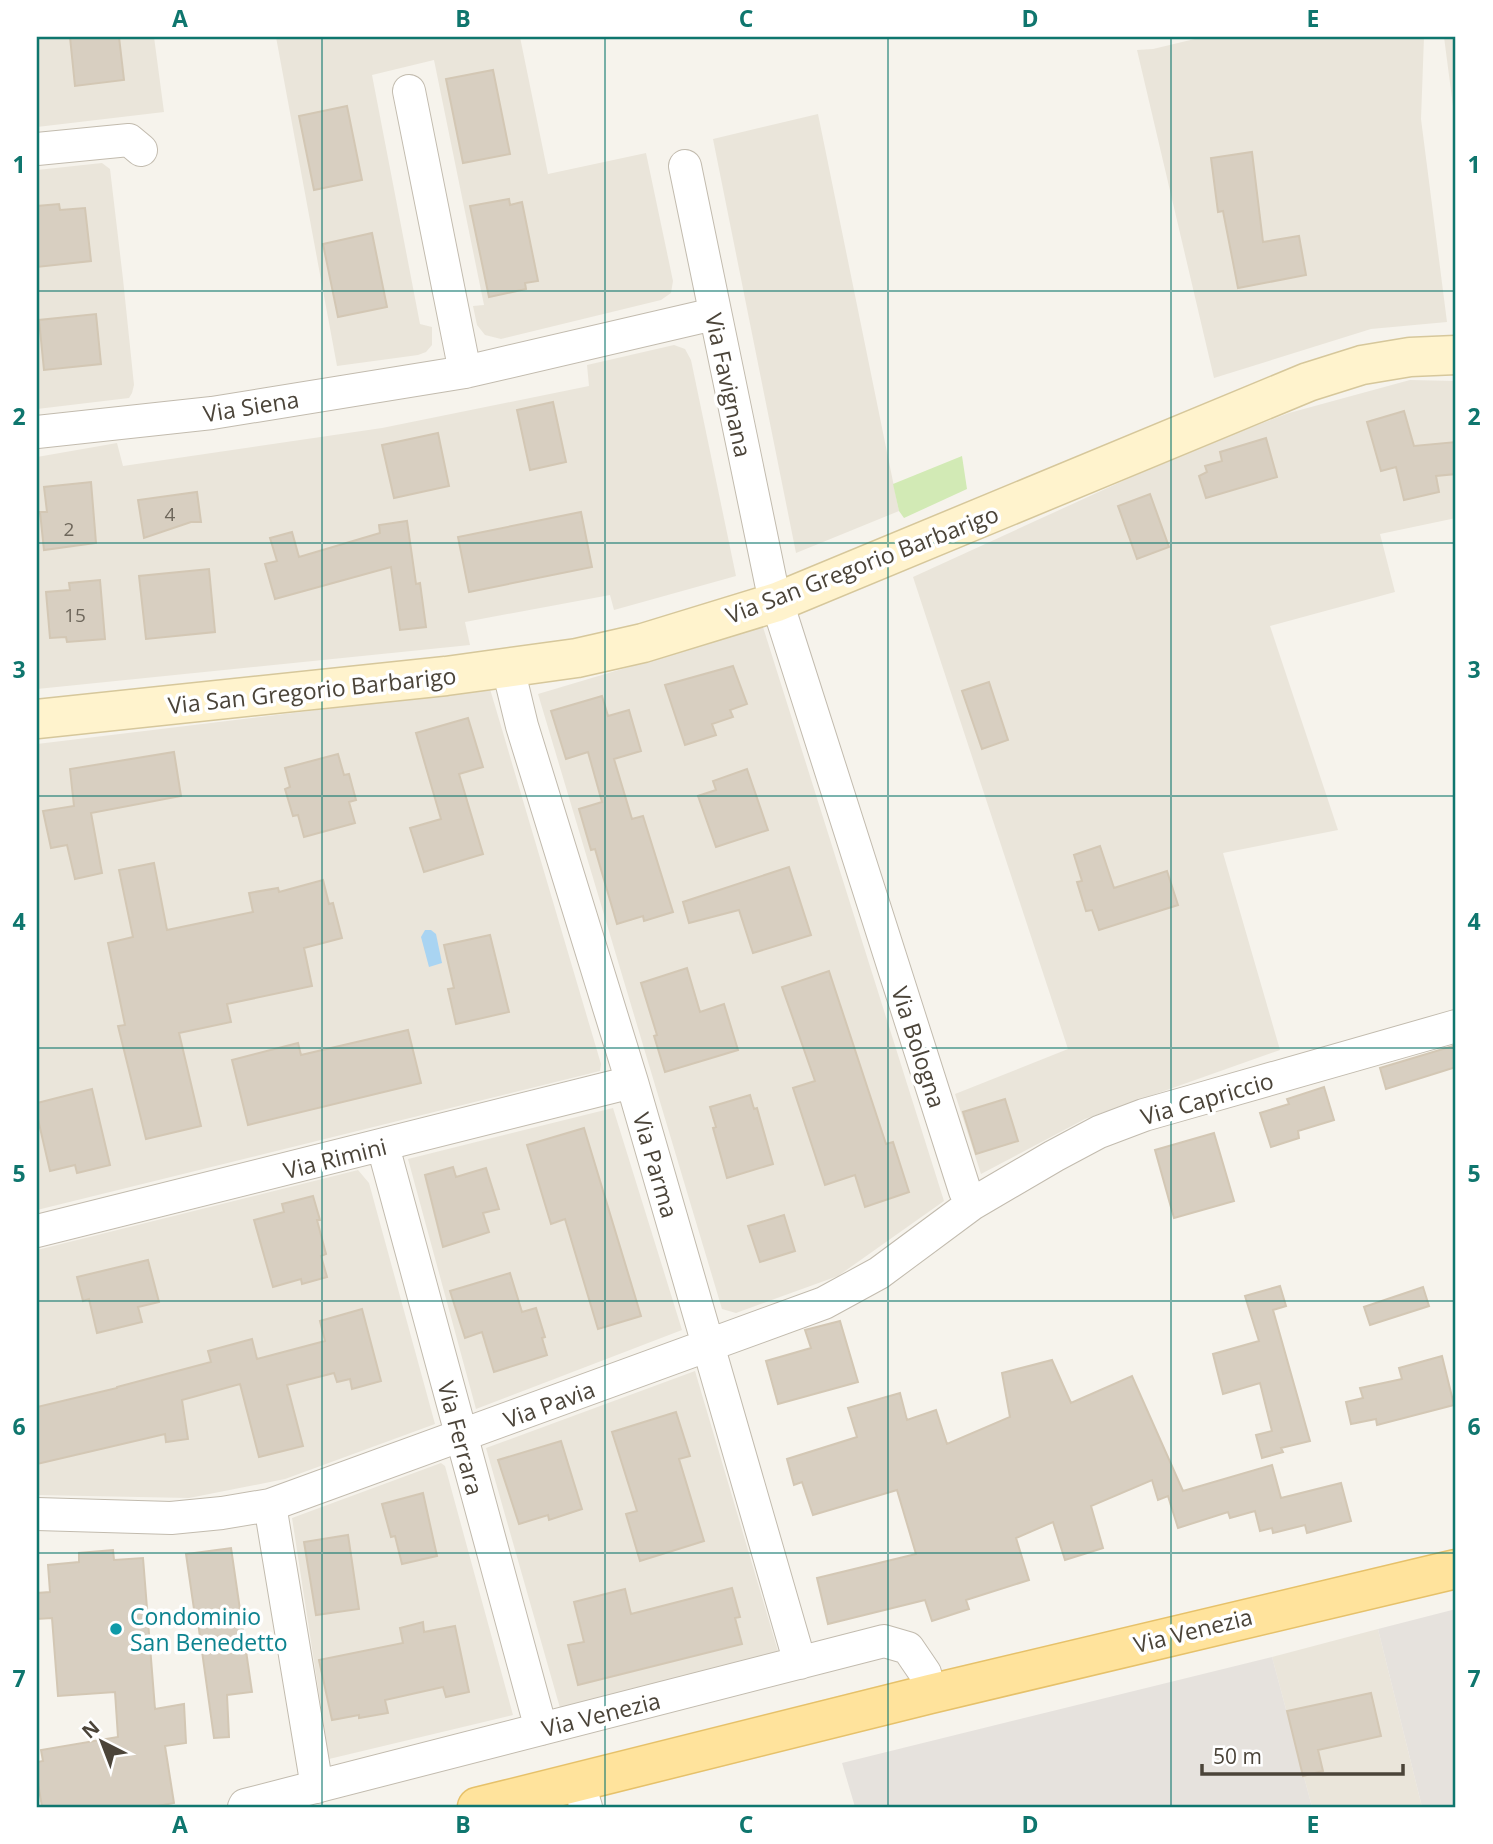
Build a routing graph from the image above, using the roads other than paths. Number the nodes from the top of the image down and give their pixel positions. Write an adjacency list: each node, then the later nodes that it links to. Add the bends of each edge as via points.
1 (409, 91): 7 (street)
2 (37, 149): 3 (street, via 129,140)
3 (141, 149)
4 (685, 166): 5 (street, Via Favignana)
5 (714, 314): 7 (street, Via Siena); 9 (street, Via Favignana)
6 (1456, 355): 9 (street, Via San Gregorio Barbarigo, via 1362,365 1308,382)
7 (465, 372): 8 (street, Via Siena, via 212,413)
8 (37, 432)
9 (777, 602): 10 (street, Via San Gregorio Barbarigo, via 643,643); 15 (street, Via Bologna)
10 (508, 668): 11 (street, Via San Gregorio Barbarigo); 13 (street, Via Parma)
11 (37, 719)
12 (1456, 1026): 15 (street, Via Capriccio, via 1098,1132)
13 (632, 1082): 14 (street, Via Rimini); 17 (street, Via Parma)
14 (383, 1146): 16 (street, Via Rimini); 18 (street, Via Ferrara)
15 (972, 1204): 17 (street, via 879,1273 836,1297)
16 (37, 1231)
17 (708, 1345): 18 (street, Via Pavia); 22 (street, Via Parma)
18 (461, 1437): 19 (street, Via Pavia); 24 (street, Via Ferrara)
19 (270, 1505): 20 (street, Via Pavia, via 171,1518); 25 (street)
20 (37, 1514)
21 (1456, 1569): 23 (main road, Via Venezia)
22 (800, 1663): 23 (street, Via Venezia, via 884,1641 908,1648 925,1673); 24 (street, Via Venezia)
23 (930, 1694): 26 (main road, Via Venezia)
24 (541, 1729): 25 (street, Via Venezia)
25 (317, 1787): 27 (street, Via Venezia)
26 (582, 1794): 28 (main road, Via Venezia)
27 (243, 1807)
28 (477, 1807)

